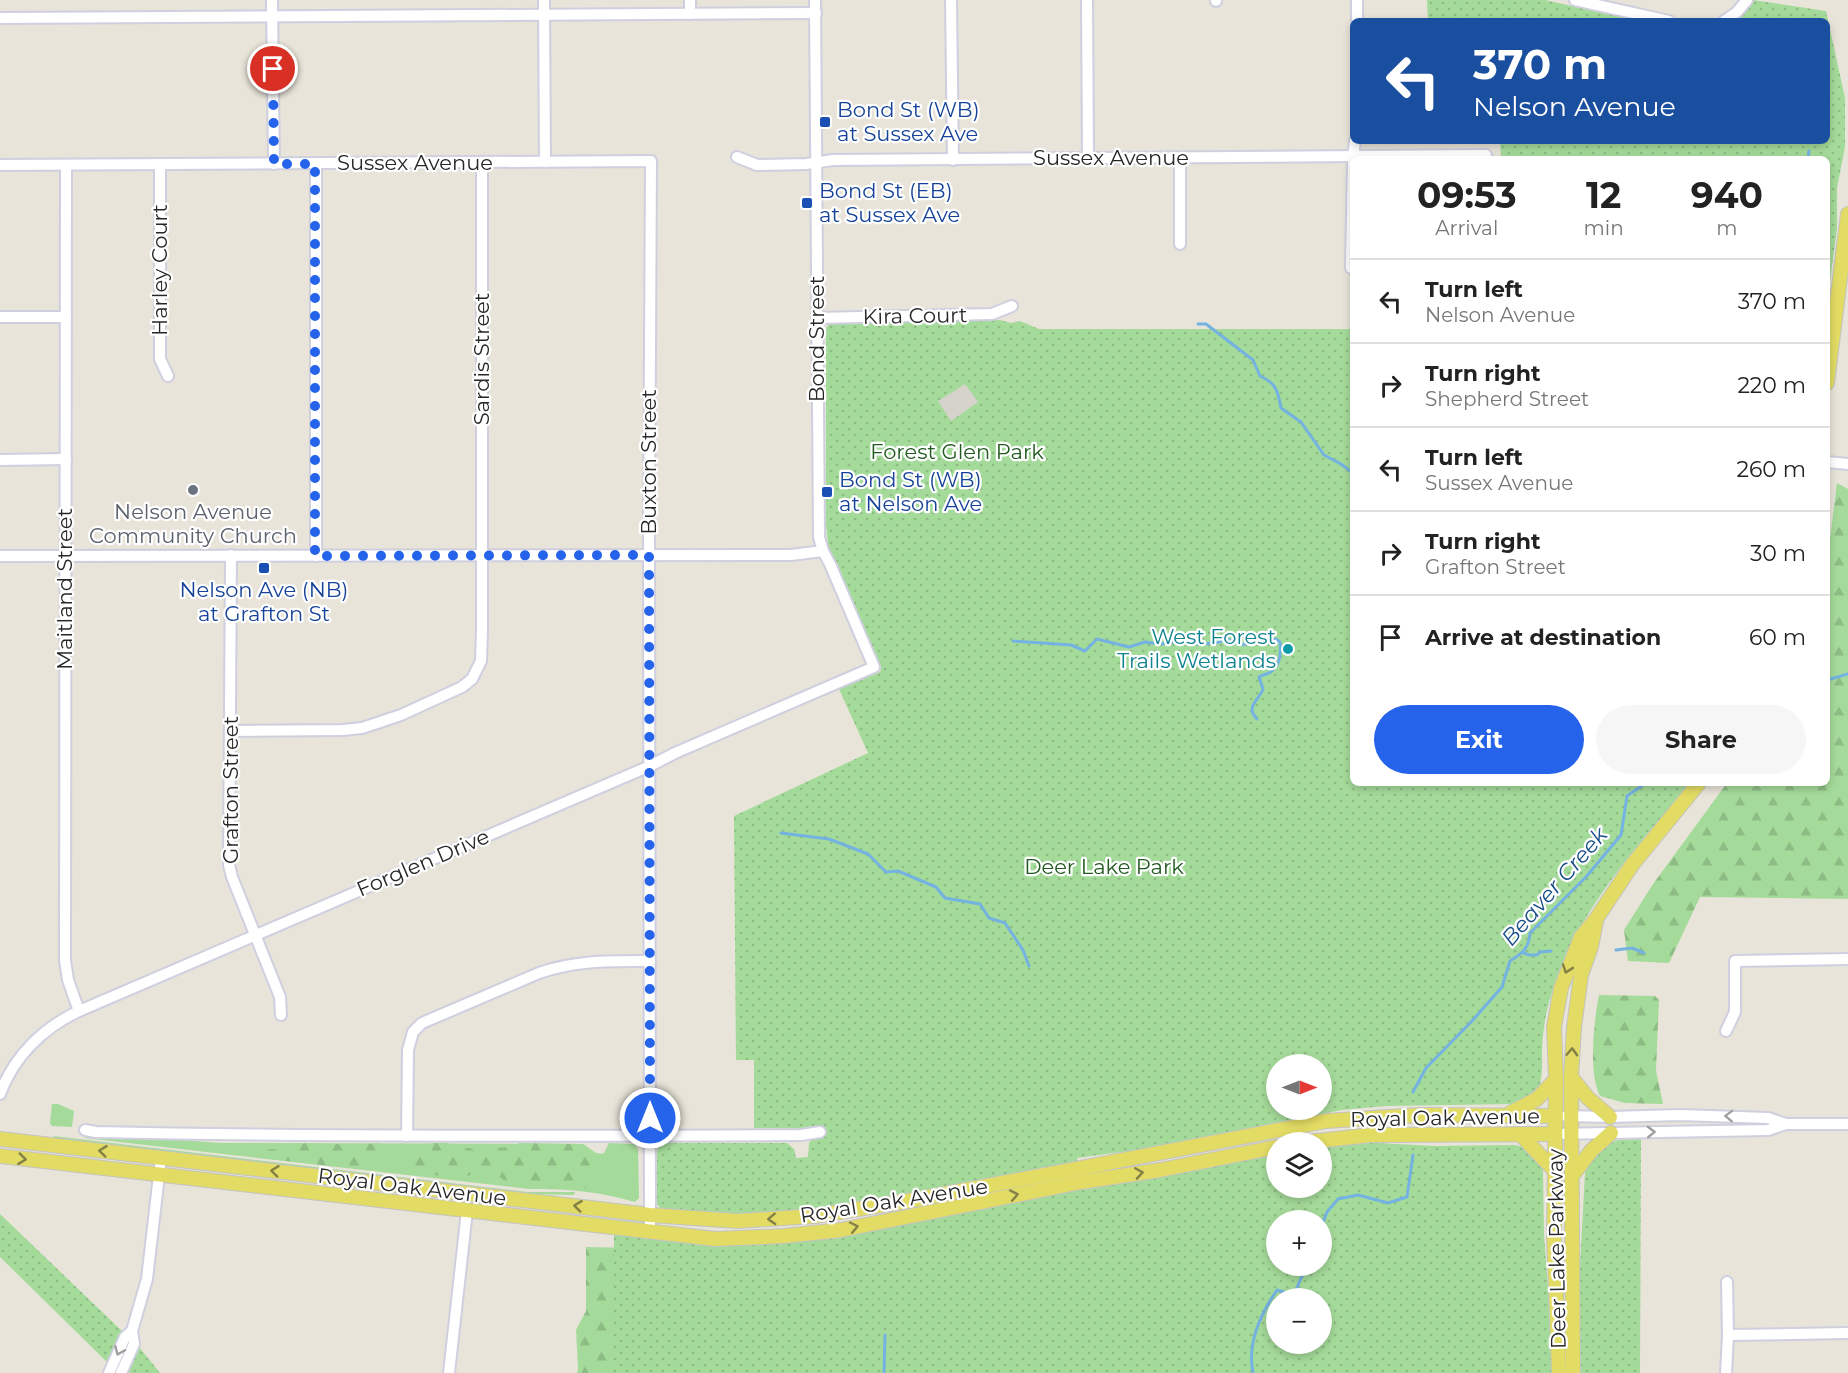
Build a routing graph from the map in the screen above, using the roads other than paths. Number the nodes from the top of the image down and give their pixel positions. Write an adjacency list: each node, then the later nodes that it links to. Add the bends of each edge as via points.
1 (272, 0): 13 (street)
2 (544, 0): 12 (street)
3 (690, 0): 11 (street)
4 (816, 0): 10 (street, Bond Street)
5 (951, 0): 23 (street)
6 (1087, 0): 21 (street)
7 (1357, 0): 15 (street)
8 (1575, 0): 16 (street)
9 (1747, 0): 17 (street)
10 (816, 13): 11 (street); 28 (street, Bond Street)
11 (690, 14): 12 (street)
12 (544, 15): 13 (street); 27 (street)
13 (272, 17): 14 (street); 30 (street)
14 (0, 18)
15 (1357, 18)
16 (1656, 18)
17 (1728, 18)
18 (1486, 155): 19 (street, Sussex Avenue)
19 (1453, 156)
20 (737, 158): 28 (street, Sussex Avenue, via 757,165)
21 (1088, 158): 22 (street, Sussex Avenue); 23 (street, Sussex Avenue)
22 (1180, 158): 24 (street, Sussex Avenue); 35 (street)
23 (953, 159): 28 (street, Sussex Avenue)
24 (1350, 159)
25 (651, 161): 27 (street, Sussex Avenue); 48 (street, Buxton Street)
26 (482, 162): 27 (street, Sussex Avenue); 31 (street, Sussex Avenue); 52 (street, Sardis Street)
27 (545, 162)
28 (816, 163): 39 (street, Bond Street)
29 (160, 164): 30 (street, Sussex Avenue); 33 (street, Sussex Avenue); 41 (street, Harley Court, via 160,359)
30 (274, 164): 31 (street, Sussex Avenue)
31 (315, 164): 51 (street)
32 (0, 165): 33 (street, Sussex Avenue)
33 (66, 166): 38 (street, Maitland Street)
34 (1848, 214): 40 (main road)
35 (1180, 244)
36 (1012, 306): 39 (street, Kira Court, via 992,314)
37 (0, 317): 38 (street)
38 (66, 317): 42 (street, Maitland Street)
39 (817, 318): 46 (street, Bond Street, via 818,502)
40 (1830, 359)
41 (168, 376)
42 (66, 459): 43 (street); 50 (street, Maitland Street)
43 (0, 460)
44 (1830, 462): 45 (street)
45 (1848, 464)
46 (823, 551): 48 (street, via 791,555); 53 (street, Bond Street)
47 (231, 555): 50 (street); 51 (street); 54 (street, Grafton Street)
48 (649, 555): 52 (street); 55 (street, Buxton Street)
49 (0, 556): 50 (street)
50 (66, 556): 61 (street, Maitland Street, via 65,960)
51 (315, 556): 52 (street)
52 (483, 556): 54 (street, Sardis Street, via 482,654 476,674 468,683 401,715 362,728)
53 (874, 667): 55 (street, Forglen Drive)
54 (230, 731): 58 (street, Grafton Street, via 230,865)
55 (650, 766): 58 (street, Forglen Drive); 60 (street, Buxton Street)
56 (1697, 786): 57 (main road, Deer Lake Parkway, via 1632,865)
57 (1596, 919): 64 (main road, Deer Lake Parkway, one-way to 57, via 1581,975); 65 (main road, Deer Lake Parkway, one-way to 65, via 1581,937 1561,988 1554,1027)
58 (256, 934): 61 (street, Forglen Drive); 62 (street, Grafton Street, via 280,997)
59 (1848, 960): 63 (street, via 1735,961 1735,1012)
60 (650, 961): 79 (street, via 582,962 548,969 422,1023 413,1032 408,1050); 80 (street, Buxton Street)
61 (79, 1011): 66 (street, Forglen Drive, via 57,1021 35,1041 16,1064)
62 (281, 1015)
63 (1726, 1031)
64 (1571, 1077): 69 (main road, Deer Lake Parkway); 70 (main road)
65 (1556, 1079): 67 (main road, via 1537,1099); 68 (main road, Deer Lake Parkway)
66 (0, 1094)
67 (1509, 1114): 68 (main road, Royal Oak Avenue); 88 (main road, Royal Oak Avenue, via 1326,1121)
68 (1556, 1116): 69 (street, Royal Oak Avenue); 78 (main road, Deer Lake Parkway)
69 (1571, 1116): 70 (street, Royal Oak Avenue); 75 (main road, Deer Lake Parkway)
70 (1610, 1117): 71 (street, Royal Oak Avenue, one-way to 70, via 1768,1118)
71 (1786, 1124): 72 (street, Royal Oak Avenue); 76 (street, Royal Oak Avenue, one-way to 71, via 1768,1130)
72 (1848, 1124)
73 (85, 1130): 79 (street, Royal Oak Avenue)
74 (820, 1132): 80 (street, Royal Oak Avenue)
75 (1571, 1133): 76 (street, Royal Oak Avenue); 78 (street, Royal Oak Avenue); 89 (main road, Deer Lake Parkway)
76 (1611, 1133): 89 (main road)
77 (1520, 1134): 78 (main road, Royal Oak Avenue); 82 (main road, Royal Oak Avenue, via 1371,1135); 86 (main road)
78 (1555, 1134): 86 (main road, Deer Lake Parkway)
79 (407, 1136): 80 (street, Royal Oak Avenue)
80 (650, 1136): 91 (street, Buxton Street)
81 (0, 1139): 85 (main road, Royal Oak Avenue, one-way to 81)
82 (1332, 1139)
83 (1266, 1149): 88 (main road, Royal Oak Avenue, one-way to 83, via 1160,1170)
84 (0, 1156): 87 (main road, Royal Oak Avenue, one-way to 87)
85 (161, 1158): 87 (street); 91 (main road, Royal Oak Avenue, one-way to 85)
86 (1554, 1170): 100 (main road, Deer Lake Parkway)
87 (159, 1175): 90 (main road, Royal Oak Avenue); 94 (street, via 148,1271)
88 (1080, 1175): 91 (main road, Royal Oak Avenue, one-way to 91, via 815,1216 737,1221); 92 (main road, Royal Oak Avenue, one-way to 88, via 715,1239 841,1230)
89 (1572, 1176): 101 (main road, Deer Lake Parkway)
90 (467, 1211): 92 (main road, Royal Oak Avenue); 99 (street)
91 (650, 1215): 92 (street, Buxton Street)
92 (650, 1232)
93 (1727, 1282): 96 (street)
94 (132, 1331): 97 (street, one-way to 97, via 125,1337); 98 (street, via 134,1344)
95 (1848, 1333): 96 (street)
96 (1728, 1335): 102 (street)
97 (109, 1373)
98 (121, 1373)
99 (449, 1373)
100 (1558, 1373)
101 (1573, 1373)
102 (1726, 1373)

